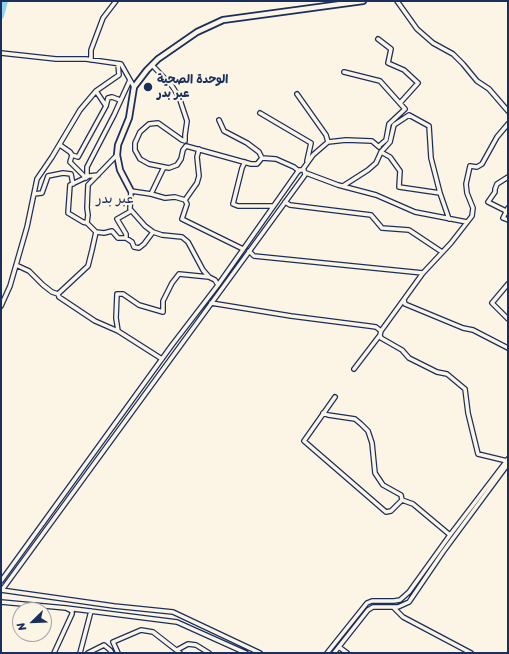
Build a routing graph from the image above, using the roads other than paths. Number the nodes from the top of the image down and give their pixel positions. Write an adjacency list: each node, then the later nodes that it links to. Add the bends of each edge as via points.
1 (116, 1): 6 (street, via 103,18 91,50)
2 (363, 1): 8 (street, via 223,20 197,32 158,58)
3 (397, 1): 17 (street, via 417,29 433,43 453,54)
4 (378, 39): 15 (street, via 391,49 388,63 404,70 418,83)
5 (1, 53): 6 (street)
6 (91, 60): 7 (street)
7 (118, 64): 10 (street, via 121,64); 12 (street, via 119,75)
8 (152, 65): 11 (street); 31 (street, via 179,97 187,121 186,141 158,123 149,124 140,132 135,150 140,159)
9 (344, 72): 15 (street, via 380,81)
10 (130, 80): 11 (street); 14 (street)
11 (134, 87): 26 (street, via 129,118 118,145)
12 (96, 91): 16 (street); 22 (street, via 74,119)
13 (297, 94): 21 (street, via 326,135)
14 (120, 100): 16 (street, via 110,97); 36 (street, via 87,168)
15 (400, 103): 23 (street, via 405,109 389,124 386,140)
16 (106, 106): 27 (street, via 78,156)
17 (508, 111)
18 (260, 113): 30 (street, via 311,143)
19 (218, 120): 28 (street, via 224,131 247,143 259,152)
20 (508, 124): 50 (street, via 497,137 482,164 477,167 470,166 466,184 473,208 472,216)
21 (328, 142): 23 (street, via 372,141); 30 (street, via 313,154)
22 (60, 145): 27 (street); 41 (street, via 37,179)
23 (379, 146): 25 (street)
24 (199, 149): 29 (street); 31 (street, via 186,146 177,165); 43 (street, via 197,183)
25 (381, 152): 38 (street, via 376,163); 40 (street, via 390,157 400,171 399,187); 40 (street, via 390,142 394,125 409,115 430,126 432,158)
26 (117, 155): 34 (street); 39 (street, via 120,170)
27 (72, 156): 36 (street, via 70,162)
28 (262, 158): 29 (street, via 257,164); 32 (street, via 276,159)
29 (245, 162): 45 (street, via 233,204)
30 (307, 164): 32 (street)
31 (164, 167): 42 (street)
32 (301, 170): 33 (street); 45 (street)
33 (306, 173): 38 (street); 44 (street)
34 (98, 175): 36 (street); 51 (street, via 88,185)
35 (508, 177): 46 (street, via 497,184 488,202)
36 (86, 178): 37 (street)
37 (73, 184): 41 (street, via 71,174 48,176 42,193); 51 (street, via 70,186 68,212)
38 (343, 186): 48 (street, via 376,195 415,212)
39 (131, 190): 42 (street); 47 (street)
40 (440, 193): 48 (street)
41 (34, 194): 58 (street)
42 (151, 194): 43 (street)
43 (185, 200): 55 (street, via 187,204 182,219)
44 (285, 202): 56 (street); 57 (street, via 290,205 371,215 382,228 409,230)
45 (273, 206): 55 (street)
46 (507, 210): 49 (street, via 503,218)
47 (132, 211): 53 (street); 54 (street, via 117,219)
48 (449, 219): 50 (street)
49 (508, 220)
50 (467, 222): 57 (street)
51 (87, 223): 52 (street)
52 (96, 232): 54 (street, via 112,231 118,238); 63 (street, via 88,266)
53 (153, 232): 54 (street, via 139,248 134,247); 60 (street, via 182,237 188,242)
54 (126, 238)
55 (243, 249): 62 (street)
56 (249, 251): 59 (street, via 254,256); 65 (street)
57 (442, 252): 59 (street)
58 (16, 265): 63 (street); 66 (street)
59 (423, 273): 64 (street)
60 (209, 278): 62 (street, via 215,280); 68 (street, via 179,274 163,301 163,312 139,305 123,294 117,294)
61 (508, 284): 67 (street, via 492,303)
62 (218, 286): 71 (street)
63 (58, 294): 68 (street, via 58,297 95,321)
64 (404, 300): 69 (street); 70 (street, via 405,304 418,310 473,330)
65 (211, 303): 69 (street, via 376,327); 79 (street)
66 (1, 306)
67 (508, 319)
68 (118, 331): 71 (street)
69 (381, 333): 72 (street); 75 (street, via 382,338 402,350 409,358 437,372 447,374 465,389 478,454)
70 (508, 348)
71 (162, 359): 78 (street)
72 (354, 369)
73 (335, 397): 74 (street)
74 (323, 413): 76 (street, via 328,416 355,419 368,431 375,473 382,485 402,496); 76 (street, via 304,441 386,512 391,511)
75 (508, 461): 77 (street); 82 (street, via 409,602)
76 (402, 500): 77 (street, via 412,504)
77 (450, 535): 94 (street, via 409,592 400,600 367,603)
78 (1, 581)
79 (1, 590): 93 (street, via 173,612)
80 (1, 602): 81 (street)
81 (66, 608): 83 (street); 86 (street, via 72,614)
82 (394, 608): 84 (street, via 380,606 368,610); 97 (street, via 403,617)
83 (91, 610): 87 (street); 92 (street, via 177,622)
84 (339, 647): 95 (street); 96 (street)
85 (179, 652): 90 (street, via 153,632 141,630 113,642); 91 (street, via 188,644 196,645)
86 (54, 653)
87 (80, 653)
88 (88, 653): 89 (street, via 104,645)
89 (112, 653)
90 (118, 653)
91 (209, 653)
92 (246, 653)
93 (260, 653)
94 (327, 653)
95 (334, 653)
96 (347, 653)
97 (470, 653)

